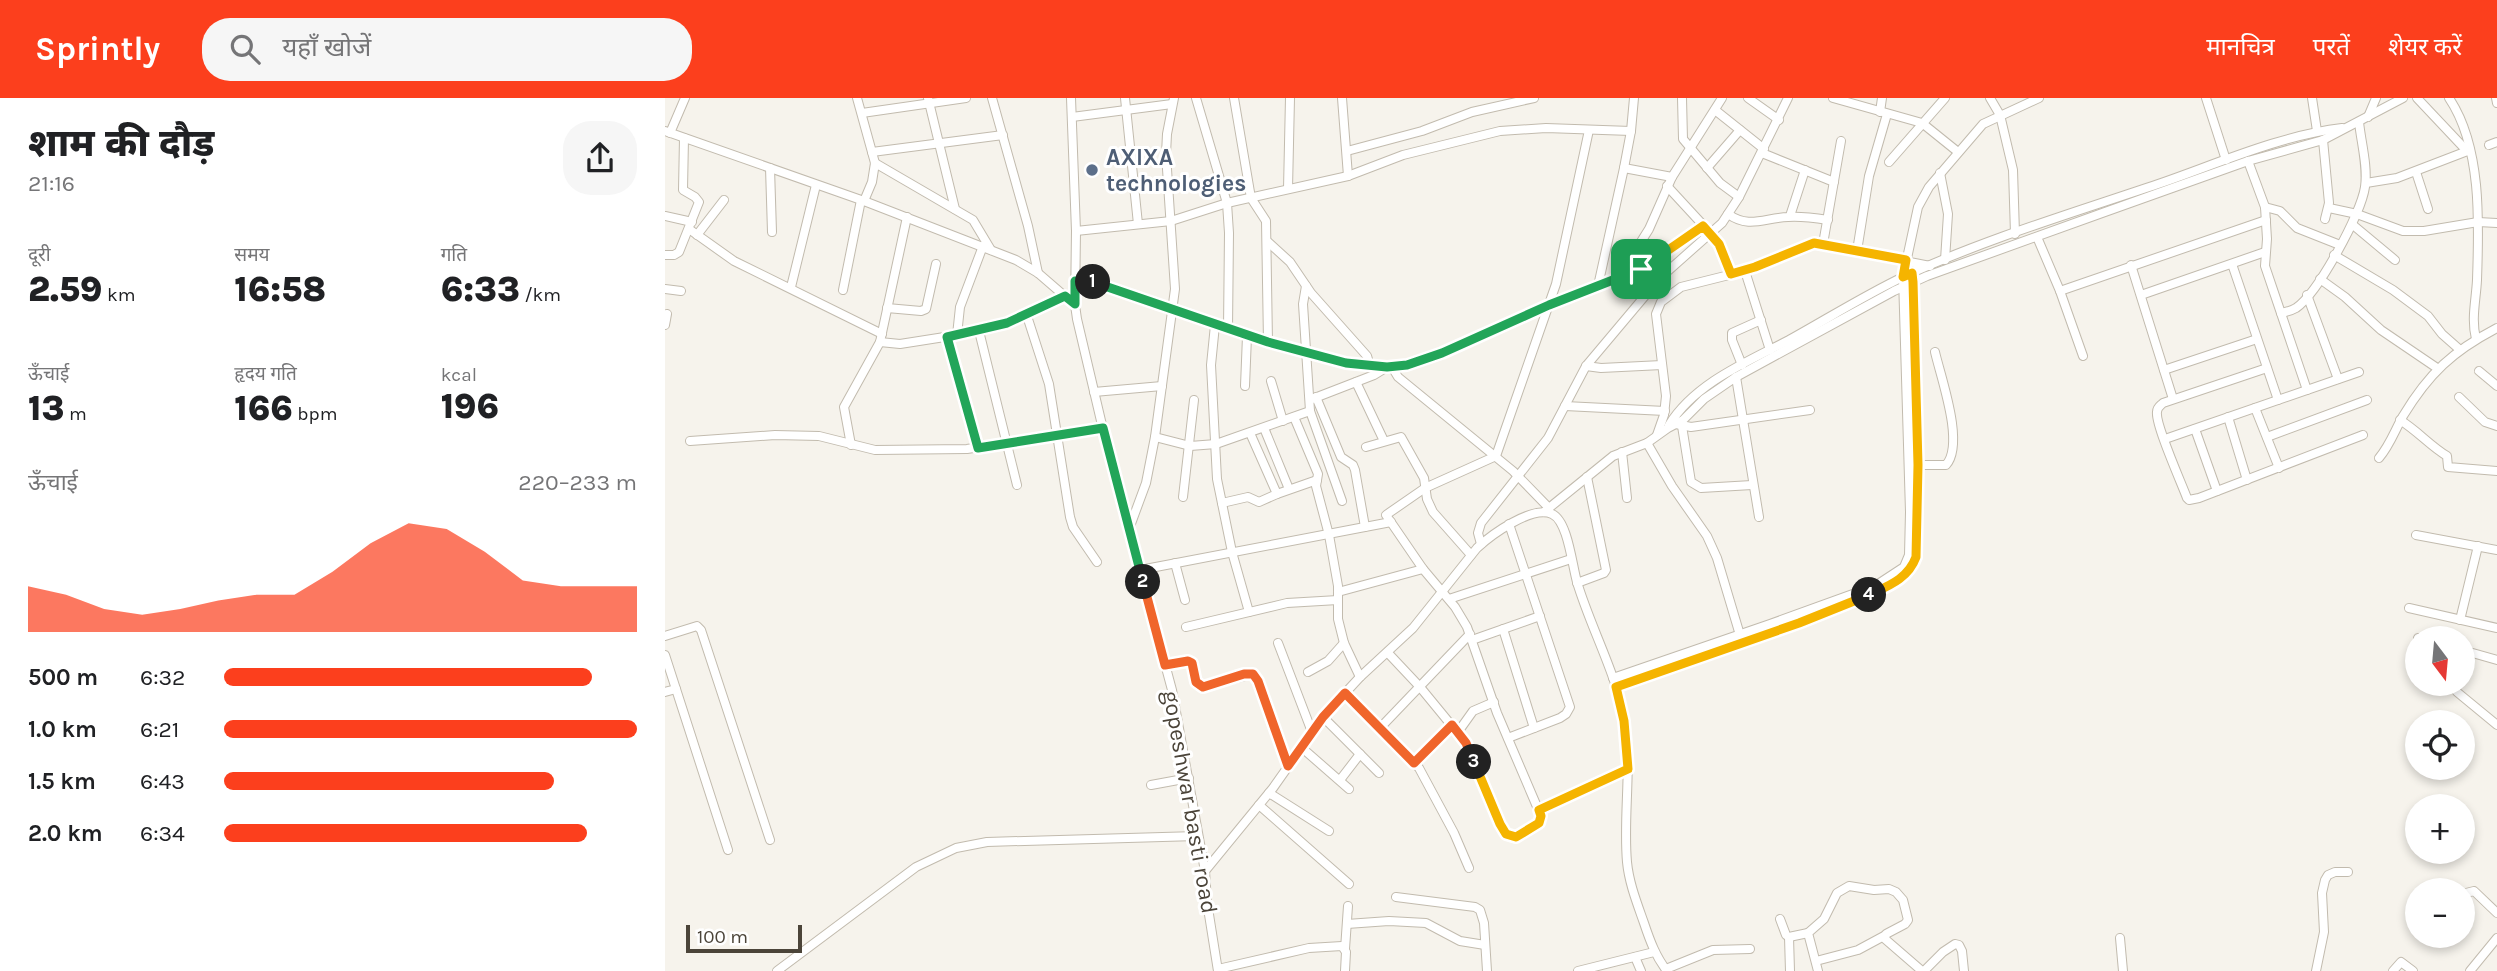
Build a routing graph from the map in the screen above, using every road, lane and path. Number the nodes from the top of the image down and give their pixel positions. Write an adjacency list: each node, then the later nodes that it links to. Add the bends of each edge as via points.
1 (685, 98): 45 (street)
2 (857, 98): 32 (street)
3 (966, 98): 28 (street)
4 (992, 98): 46 (street)
5 (1071, 98): 35 (street, gopeshwar basti road)
6 (1125, 98): 30 (street)
7 (1196, 98): 78 (street)
8 (1234, 98): 75 (street)
9 (1290, 98): 73 (street)
10 (1342, 98): 53 (street)
11 (1534, 98): 53 (street)
12 (1634, 98): 43 (street)
13 (1682, 98): 51 (street, via 1682,135)
14 (1722, 98): 31 (street)
15 (1748, 98): 37 (street)
16 (1789, 98): 37 (street)
17 (1833, 98): 33 (street)
18 (1882, 98): 33 (street)
19 (1945, 98): 39 (street)
20 (1990, 98): 34 (street)
21 (2039, 98): 34 (street)
22 (2206, 98): 57 (street)
23 (2312, 98): 44 (street)
24 (2376, 98): 36 (street)
25 (2403, 98): 36 (street)
26 (2417, 98): 52 (street)
27 (2449, 98): 52 (street, via 2463,123)
28 (929, 100): 32 (street); 50 (street)
29 (1173, 101): 30 (street); 91 (street, via 1166,154)
30 (1126, 109): 35 (street); 94 (street)
31 (1715, 110): 42 (street); 51 (street)
32 (862, 113): 55 (street)
33 (1884, 113): 39 (street); 107 (street)
34 (2000, 115): 56 (street, via 1983,124); 101 (street, via 2013,170)
35 (1072, 117): 98 (street, gopeshwar basti road)
36 (2368, 117): 38 (street)
37 (1779, 120): 54 (street)
38 (2359, 122): 40 (street); 70 (street)
39 (1922, 123): 56 (street); 59 (street)
40 (2348, 127): 44 (street); 48 (street)
41 (1589, 130): 43 (street); 67 (street, via 1500,131 1403,155); 137 (street)
42 (1739, 130): 54 (street); 63 (street)
43 (1631, 131): 62 (street)
44 (2318, 131): 57 (street)
45 (668, 132): 47 (street)
46 (1003, 135): 50 (street); 119 (street)
47 (684, 138): 61 (street); 97 (street, via 683,190 699,202)
48 (2323, 139): 58 (street); 80 (street)
49 (1841, 141): 69 (street)
50 (939, 144): 55 (street); 81 (street)
51 (1691, 149): 63 (street); 68 (street)
52 (2468, 150): 65 (street); 92 (street)
53 (1347, 151): 67 (street)
54 (1763, 151): 64 (street); 74 (street)
55 (872, 152): 60 (street)
56 (1958, 152): 66 (street)
57 (2226, 160): 101 (street)
58 (2248, 161): 79 (street); 102 (street)
59 (1889, 162)
60 (875, 163): 77 (street, via 873,182); 81 (street)
61 (770, 168): 71 (street); 99 (street)
62 (1624, 168): 68 (street); 127 (street)
63 (1707, 168): 74 (street)
64 (1805, 170): 69 (street); 86 (street)
65 (2416, 172): 70 (street); 82 (street)
66 (1940, 173): 111 (street, via 1922,198); 112 (street, via 1948,214)
67 (1347, 176): 73 (street)
68 (1672, 177): 72 (street)
69 (1834, 182): 89 (street)
70 (2366, 183): 84 (street)
71 (816, 185): 77 (street); 128 (street)
72 (1667, 186): 96 (street); 121 (street)
73 (1288, 189): 75 (street)
74 (1739, 197): 83 (street)
75 (1251, 198): 78 (street); 103 (street, via 1265,217)
76 (724, 200): 97 (street)
77 (862, 201): 87 (street); 130 (street)
78 (1227, 203): 91 (street); 147 (street)
79 (2265, 207): 90 (street); 105 (street, via 2280,211 2297,228)
80 (2329, 208): 84 (street); 88 (street)
81 (955, 209): 106 (street, via 978,226)
82 (2428, 209)
83 (1728, 214): 86 (street, via 1746,223); 100 (street)
84 (2357, 214): 92 (street, via 2403,231); 95 (street)
85 (665, 216): 97 (street)
86 (1790, 216): 89 (street)
87 (907, 217): 106 (street); 138 (street)
88 (2325, 219)
89 (1828, 220): 104 (street)
90 (2266, 220): 108 (street); 116 (street)
91 (1171, 221): 94 (street); 139 (street)
92 (2478, 222): 93 (street); 154 (street)
93 (2497, 223)
94 (1138, 225): 98 (street)
95 (2353, 225): 105 (street); 113 (street)
96 (1703, 226): 100 (street); 121 (street, via 1651,264)
97 (693, 229): 109 (street, via 679,252); 128 (street, via 734,261)
98 (1076, 230): 124 (street, gopeshwar basti road)
99 (772, 232)
100 (1711, 234): 120 (street); 164 (street, via 1660,278)
101 (2015, 234): 112 (street)
102 (2037, 237): 122 (street); 132 (street)
103 (1268, 242): 126 (street, via 1290,262); 155 (street)
104 (1823, 244): 107 (street); 118 (street, via 1806,245)
105 (2340, 245): 110 (street)
106 (987, 248): 119 (street); 149 (street, via 960,307)
107 (1857, 251): 111 (street)
108 (2265, 252): 115 (street); 140 (street, via 2265,266)
109 (665, 255)
110 (2334, 255): 123 (street); 156 (street, via 2419,309)
111 (1906, 260): 117 (street); 125 (street)
112 (1945, 260): 117 (street)
113 (2395, 260)
114 (936, 264): 138 (street, via 926,309)
115 (2232, 264): 133 (street); 153 (street)
116 (2131, 265): 132 (street); 133 (street)
117 (1930, 266): 122 (street)
118 (1745, 271): 120 (street); 143 (street)
119 (1038, 272): 135 (street)
120 (1731, 274): 161 (street, via 1681,287 1661,302 1656,325)
121 (1622, 278): 127 (street)
122 (1913, 278): 125 (street); 220 (street)
123 (2320, 279): 134 (street); 167 (street, via 2381,330)
124 (1075, 281): 136 (street, gopeshwar basti road); 139 (street, via 1103,284)
125 (1903, 282): 157 (street); 171 (street); 267 (street, via 1908,561 1875,586)
126 (1306, 286): 159 (street); 163 (street, via 1367,356)
127 (1598, 286): 137 (street)
128 (791, 287): 152 (street)
129 (665, 289): 131 (street)
130 (843, 290)
131 (681, 291)
132 (2060, 291): 160 (street)
133 (2141, 295): 168 (street)
134 (2307, 295): 140 (street, via 2298,307); 172 (street)
135 (1065, 296): 136 (street); 142 (street)
136 (1075, 304): 179 (street, gopeshwar basti road)
137 (1549, 305): 165 (street, via 1442,353); 218 (street)
138 (887, 308): 152 (street)
139 (1173, 311): 145 (street); 175 (street)
140 (2281, 313): 178 (street)
141 (667, 314): 144 (street)
142 (1027, 316): 148 (street); 204 (street, via 1045,370)
143 (1761, 320): 157 (street); 162 (street, via 1733,333)
144 (665, 325)
145 (1215, 325): 147 (street); 212 (street, via 1211,365)
146 (2497, 328): 154 (street)
147 (1228, 329): 150 (street)
148 (978, 331): 149 (street); 211 (street)
149 (957, 335): 151 (street)
150 (1247, 336): 155 (street); 176 (street)
151 (947, 337): 152 (street, via 894,345); 216 (street)
152 (881, 338): 213 (street, via 844,407)
153 (2257, 339): 166 (street); 168 (street)
154 (2476, 339): 156 (street)
155 (1268, 342): 159 (street)
156 (2459, 349): 167 (street)
157 (1770, 350): 162 (street)
158 (1935, 352): 220 (street, via 1952,426 1952,457 1946,465)
159 (1307, 353): 163 (street); 181 (street)
160 (2083, 356)
161 (1662, 365): 164 (street); 190 (street)
162 (1742, 365): 196 (street, via 1699,392 1675,415)
163 (1370, 366): 165 (street)
164 (1586, 366): 186 (street)
165 (1389, 367): 174 (street); 218 (street)
166 (2267, 368): 183 (street); 184 (street)
167 (2437, 368): 195 (street)
168 (2164, 370): 183 (street)
169 (2479, 371): 177 (street)
170 (2359, 372): 172 (street)
171 (1736, 377): 193 (street); 196 (street)
172 (2338, 379): 178 (street)
173 (1271, 381): 194 (street)
174 (1356, 382): 181 (street); 209 (street)
175 (1162, 386): 179 (street); 205 (street)
176 (1245, 386)
177 (2497, 386)
178 (2307, 390): 184 (street)
179 (1094, 392): 198 (street, gopeshwar basti road)
180 (2459, 397): 197 (street, via 2485,422)
181 (1313, 398): 189 (street); 241 (street, via 1341,457 1353,465)
182 (1194, 400): 214 (street)
183 (2173, 400): 207 (street, via 2163,403 2156,413)
184 (2278, 400): 187 (street)
185 (2367, 400): 206 (street)
186 (1565, 406): 190 (street); 223 (street)
187 (2255, 408): 192 (street); 206 (street)
188 (1810, 410): 193 (street)
189 (1310, 411): 191 (street); 235 (street)
190 (1665, 411): 202 (street)
191 (1294, 417): 194 (street); 225 (street)
192 (2228, 417): 200 (street); 226 (street)
193 (1742, 420): 196 (street); 228 (street)
194 (1283, 421): 199 (street)
195 (2400, 421): 219 (street); 222 (street, via 2447,456 2448,467)
196 (1675, 426): 202 (street); 228 (street, via 1694,485)
197 (2497, 426)
198 (1103, 428): 204 (street); 242 (street, gopeshwar basti road)
199 (1263, 428): 201 (street); 230 (street)
200 (2195, 429): 207 (street); 231 (street)
201 (1250, 433): 212 (street); 232 (street)
202 (1657, 435): 210 (street)
203 (2363, 435): 221 (street)
204 (1058, 436): 211 (street); 251 (street, via 1073,527)
205 (1156, 437): 214 (street); 242 (street)
206 (2267, 437): 221 (street)
207 (2165, 439): 231 (street, via 2187,498)
208 (690, 441): 213 (street, via 808,436)
209 (1384, 441): 215 (street); 229 (street, via 1397,436 1403,440)
210 (1647, 443): 217 (street); 267 (street, via 1707,536)
211 (1007, 444): 216 (street); 227 (street)
212 (1216, 444): 214 (street); 236 (street)
213 (851, 445): 216 (street, via 895,450)
214 (1191, 446): 233 (street)
215 (1366, 447)
216 (978, 448)
217 (1622, 452): 224 (street); 234 (street)
218 (1496, 456): 223 (street); 229 (street)
219 (2379, 458)
220 (1918, 465): 279 (street, via 1916,557 1912,569 1895,583 1799,623)
221 (2279, 468): 226 (street)
222 (2497, 471)
223 (1519, 476): 237 (street); 245 (street, via 1478,528)
224 (1587, 477): 237 (street); 256 (street, via 1606,570)
225 (1317, 480): 230 (street); 243 (street)
226 (2247, 480): 231 (street)
227 (1017, 485)
228 (1752, 485): 238 (street)
229 (1425, 488): 239 (street, via 1387,513); 249 (street, via 1433,512)
230 (1289, 489): 232 (street)
231 (2217, 491)
232 (1277, 494): 236 (street, via 1259,502 1248,497)
233 (1183, 496)
234 (1627, 498)
235 (1342, 501)
236 (1221, 503): 248 (street)
237 (1546, 510): 240 (street); 250 (street, via 1559,519)
238 (1759, 517)
239 (1391, 522): 241 (street); 253 (street)
240 (1509, 524): 245 (street); 255 (street)
241 (1365, 527): 243 (street)
242 (1129, 529): 254 (street, gopeshwar basti road)
243 (1329, 534): 248 (street); 258 (street)
244 (2416, 535): 246 (street)
245 (1481, 544): 249 (street)
246 (2478, 546): 247 (street); 263 (street)
247 (2497, 550)
248 (1232, 552): 252 (street); 261 (street)
249 (1471, 555): 257 (street)
250 (1571, 559): 255 (street); 256 (street)
251 (1097, 562)
252 (1175, 563): 254 (street); 259 (street)
253 (1423, 569): 257 (street); 258 (street)
254 (1140, 570): 276 (street, gopeshwar basti road)
255 (1525, 574): 257 (street); 262 (street)
256 (1577, 583): 279 (street)
257 (1446, 595): 269 (street); 272 (street)
258 (1338, 596): 261 (street); 271 (street)
259 (1185, 600)
260 (2409, 608): 263 (street)
261 (1249, 612): 264 (street)
262 (1540, 616): 266 (street); 289 (street, via 1570,707 1560,718)
263 (2461, 620): 265 (street)
264 (1185, 627)
265 (2497, 628)
266 (1503, 629): 269 (street); 289 (street)
267 (1740, 635): 279 (street)
268 (665, 636): 308 (street, via 697,626 701,630)
269 (1471, 637): 280 (street); 285 (street)
270 (1278, 643): 291 (street)
271 (1344, 643): 277 (street, via 1328,661); 278 (street)
272 (1388, 653): 278 (street); 280 (street)
273 (2475, 654): 275 (street)
274 (665, 655): 281 (street)
275 (2497, 660)
276 (1165, 665): 296 (street, via 1192,663 1196,682 1203,687 1253,674); 299 (street, gopeshwar basti road)
277 (1308, 672)
278 (1360, 677): 283 (street)
279 (1614, 682): 297 (street, via 1624,721)
280 (1420, 687): 288 (street); 290 (street)
281 (676, 689): 282 (street); 309 (street)
282 (665, 692)
283 (1345, 693): 286 (street); 288 (street)
284 (2462, 696): 287 (street)
285 (1494, 702): 290 (street, via 1473,711); 292 (street)
286 (1323, 717): 291 (street); 294 (street)
287 (2497, 725)
288 (1380, 728): 295 (street)
289 (1534, 728): 292 (street)
290 (1455, 729): 295 (street); 305 (street, via 1466,743 1506,834 1516,837 1539,823)
291 (1312, 732): 293 (street)
292 (1508, 738): 305 (street)
293 (1301, 747): 296 (street); 300 (street)
294 (1360, 754): 298 (street); 300 (street)
295 (1414, 763): 310 (street, via 1429,783)
296 (1288, 766): 303 (street)
297 (1628, 769): 305 (street); 328 (street, via 1627,863)
298 (1379, 773)
299 (1189, 778): 301 (street); 307 (street, gopeshwar basti road)
300 (1340, 780): 302 (street)
301 (1151, 785)
302 (1349, 789)
303 (1269, 793): 304 (street); 306 (street)
304 (1259, 805): 311 (street); 313 (street)
305 (1539, 810)
306 (1329, 831)
307 (1197, 836): 311 (street, gopeshwar basti road); 333 (street, via 987,842 956,848 916,867)
308 (770, 840)
309 (728, 850)
310 (1469, 868)
311 (1205, 871): 331 (street, gopeshwar basti road)
312 (2348, 872): 343 (street, via 2335,872 2325,880 2324,932)
313 (1349, 884)
314 (2475, 892): 317 (street)
315 (1396, 897): 325 (street, via 1475,907 1484,923)
316 (1348, 906): 319 (street)
317 (2497, 913)
318 (1780, 919): 322 (street)
319 (1347, 924): 325 (street, via 1426,923 1460,941); 326 (street)
320 (1808, 933): 321 (street, via 1824,919 1837,893 1849,886 1889,889 1903,900 1908,920); 322 (street); 330 (street)
321 (1884, 936): 330 (street, via 1858,950); 340 (street)
322 (1789, 937): 338 (street)
323 (2120, 938): 342 (street)
324 (2497, 938): 346 (street)
325 (1485, 945): 335 (street)
326 (1345, 949): 331 (street, via 1309,948); 334 (street)
327 (1750, 949): 332 (street, via 1713,950)
328 (1654, 952): 329 (street); 332 (street)
329 (1635, 957): 336 (street); 337 (street)
330 (1816, 961): 339 (street)
331 (1218, 970)
332 (1666, 970)
333 (777, 971)
334 (1345, 971)
335 (1487, 971)
336 (1578, 971)
337 (1641, 971)
338 (1790, 971)
339 (1818, 971)
340 (1923, 971): 341 (street, via 1955,944 1962,951)
341 (1964, 971)
342 (2123, 971)
343 (2316, 971)
344 (2393, 971): 345 (street, via 2403,962)
345 (2413, 971)
346 (2470, 971)

